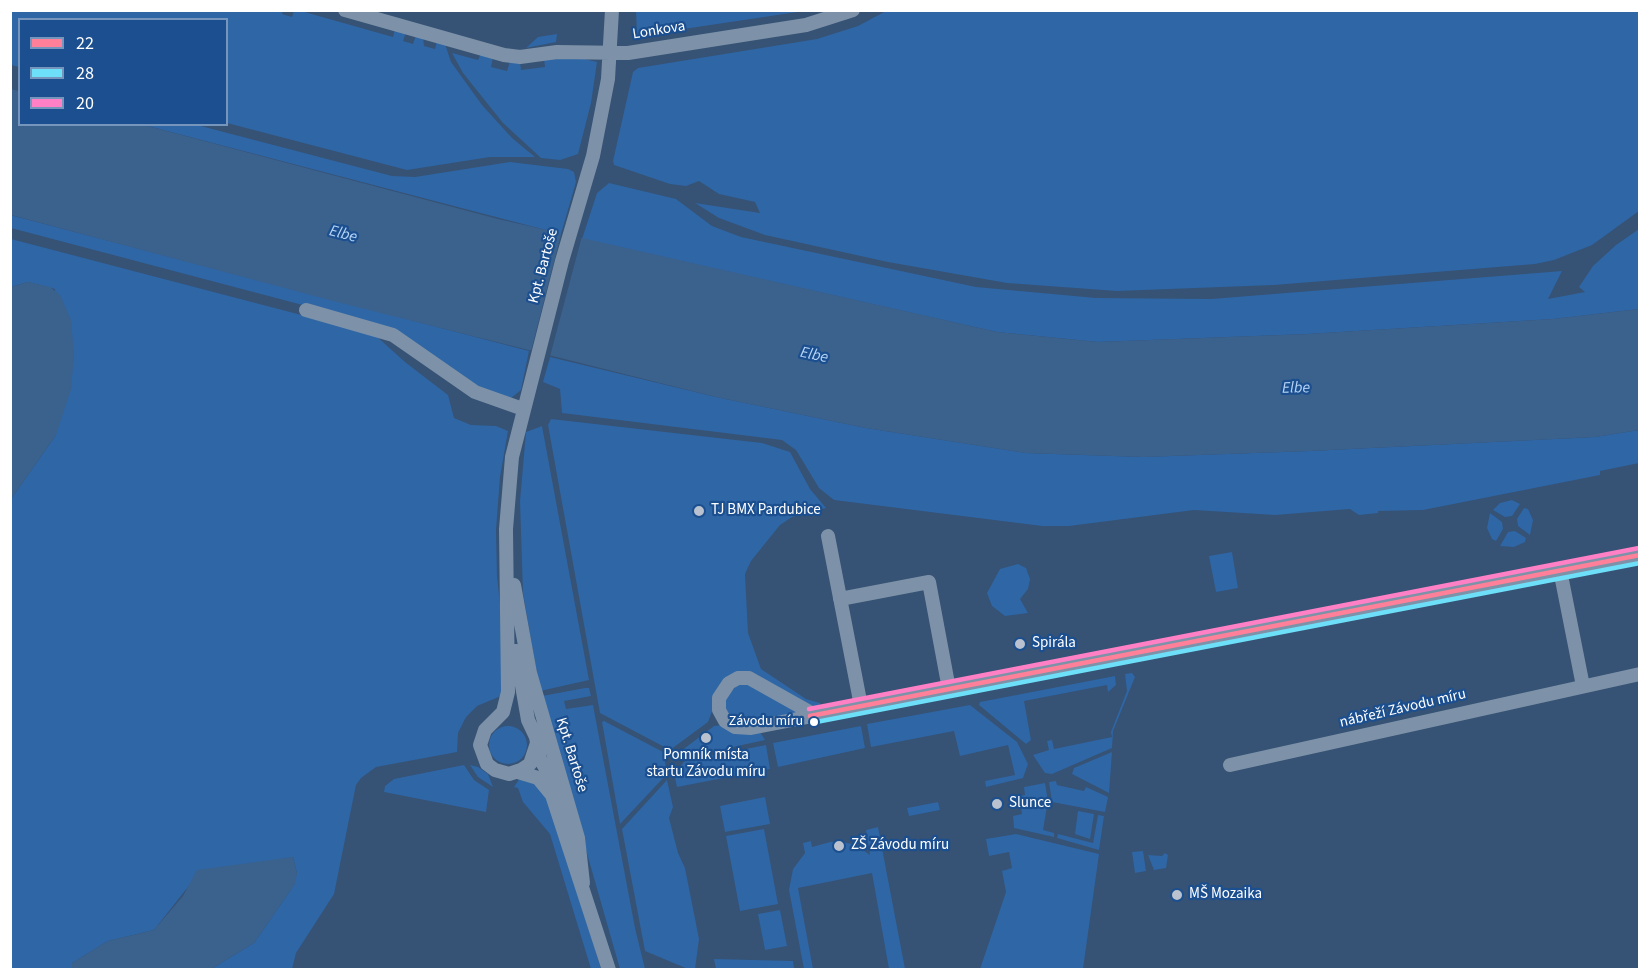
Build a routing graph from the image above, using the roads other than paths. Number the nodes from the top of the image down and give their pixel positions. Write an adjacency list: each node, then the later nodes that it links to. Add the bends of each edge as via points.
1 (345, 10): 4 (street, Lonkova, via 509,56)
2 (612, 10): 4 (street, Kpt. Bartoše)
3 (853, 10): 4 (street, Lonkova, via 806,25)
4 (611, 53): 6 (street, Kpt. Bartoše, via 593,156)
5 (306, 309): 6 (street, via 393,334 475,393)
6 (523, 409): 7 (street, Kpt. Bartoše, via 508,479)
7 (506, 529): 11 (street, Kpt. Bartoše); 23 (street, Kpt. Bartoše, via 530,673 578,838)
8 (828, 536): 12 (street)
9 (1640, 555): 10 (street)
10 (1560, 570): 14 (street); 15 (street)
11 (507, 580): 18 (street, Kpt. Bartoše, via 508,692 505,708); 19 (street, Kpt. Bartoše, via 519,677)
12 (840, 599): 15 (street, via 929,582); 16 (street)
13 (1640, 674): 14 (street, nábřeží Závodu míru)
14 (1583, 686): 21 (street, nábřeží Závodu míru)
15 (949, 689): 16 (street)
16 (861, 706): 17 (street)
17 (815, 715): 17 (street, via 749,678 729,683 719,698 723,718 741,729)
18 (494, 720): 19 (street, Kpt. Bartoše, via 514,717); 22 (street, Kpt. Bartoše, via 481,737 483,757 499,772)
19 (532, 729): 20 (street, Kpt. Bartoše)
20 (537, 743): 22 (street, Kpt. Bartoše, via 532,761); 23 (street, Kpt. Bartoše, via 540,759 556,785)
21 (1230, 765)
22 (518, 772): 23 (street, Kpt. Bartoše, via 535,775 549,789)
23 (583, 883): 24 (street, Kpt. Bartoše)
24 (609, 969)

